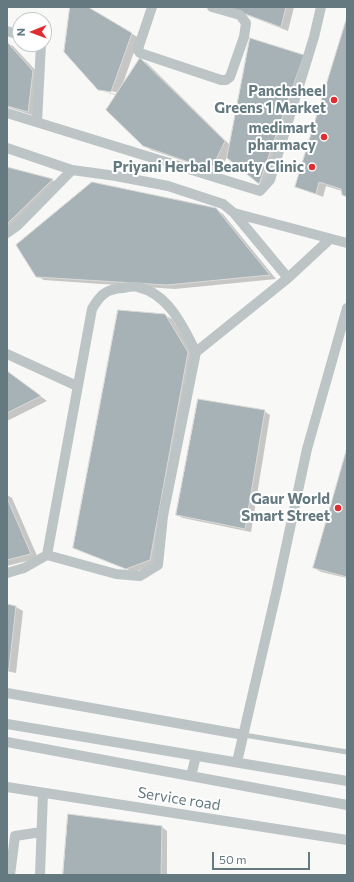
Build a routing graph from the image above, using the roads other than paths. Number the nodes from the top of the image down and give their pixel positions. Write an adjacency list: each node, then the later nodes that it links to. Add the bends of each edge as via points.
1 (152, 7): 2 (street, via 139,46 140,53 226,80 230,76 246,23 240,16)
2 (212, 7)
3 (321, 7): 6 (street, via 270,180 260,191)
4 (40, 52): 6 (street)
5 (7, 113): 6 (street)
6 (36, 122)
7 (7, 148): 8 (street)
8 (72, 170): 9 (street, via 168,186 212,199); 10 (street)
9 (234, 213): 11 (street); 13 (street)
10 (7, 233)
11 (330, 239): 12 (street); 13 (street)
12 (347, 243)
13 (288, 278): 15 (street)
14 (347, 308): 22 (street, via 307,449)
15 (196, 352): 17 (street, via 174,312 157,296 138,287 116,288 100,295 92,309); 18 (street, via 163,516 158,565 140,576 134,576 116,574)
16 (7, 354): 17 (street)
17 (77, 386): 18 (street)
18 (47, 555): 19 (street, via 24,568)
19 (7, 573)
20 (7, 694): 22 (street)
21 (7, 724): 25 (street)
22 (244, 735): 24 (lane); 26 (street)
23 (7, 742): 27 (street)
24 (347, 752)
25 (196, 756): 26 (street); 27 (street)
26 (237, 762): 28 (street)
27 (191, 776): 31 (street)
28 (347, 781)
29 (7, 787): 30 (street, Service road)
30 (43, 793): 32 (street); 33 (street, Service road)
31 (347, 805)
32 (41, 832): 34 (street, via 15,836); 35 (street)
33 (347, 840)
34 (10, 875)
35 (40, 875)

